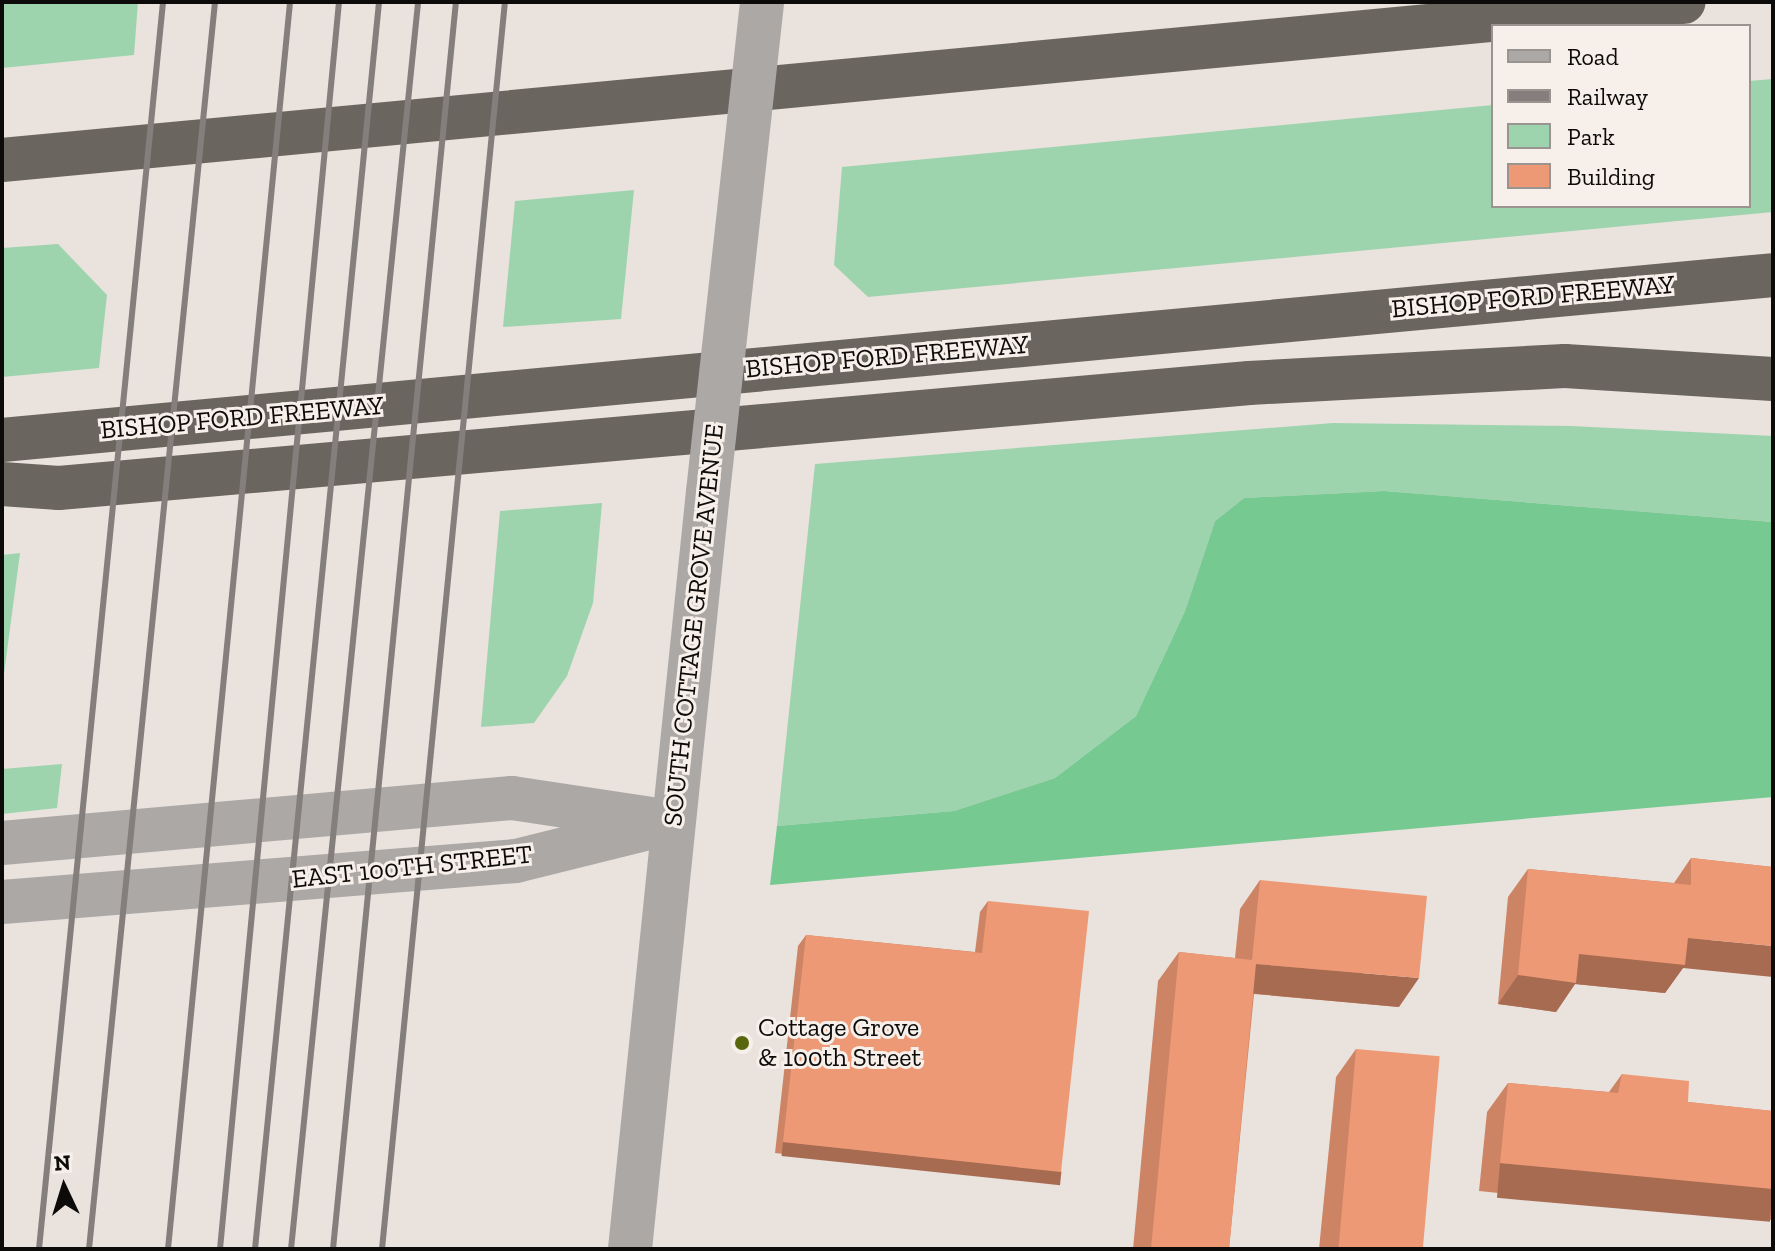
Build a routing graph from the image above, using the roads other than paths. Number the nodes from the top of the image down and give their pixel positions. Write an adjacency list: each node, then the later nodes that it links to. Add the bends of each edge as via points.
1 (762, 2): 8 (street, SOUTH COTTAGE GROVE AVENUE, bridge)
2 (1684, 2): 3 (highway)
3 (2, 160)
4 (1773, 275): 6 (highway, BISHOP FORD FREEWAY)
5 (1773, 379): 7 (highway, via 1565,366 1249,383 59,488)
6 (2, 440)
7 (2, 484)
8 (673, 822): 9 (street, EAST 100TH STREET, via 512,798); 10 (street, EAST 100TH STREET, via 516,861); 11 (street, SOUTH COTTAGE GROVE AVENUE)
9 (2, 843)
10 (2, 902)
11 (630, 1249)

